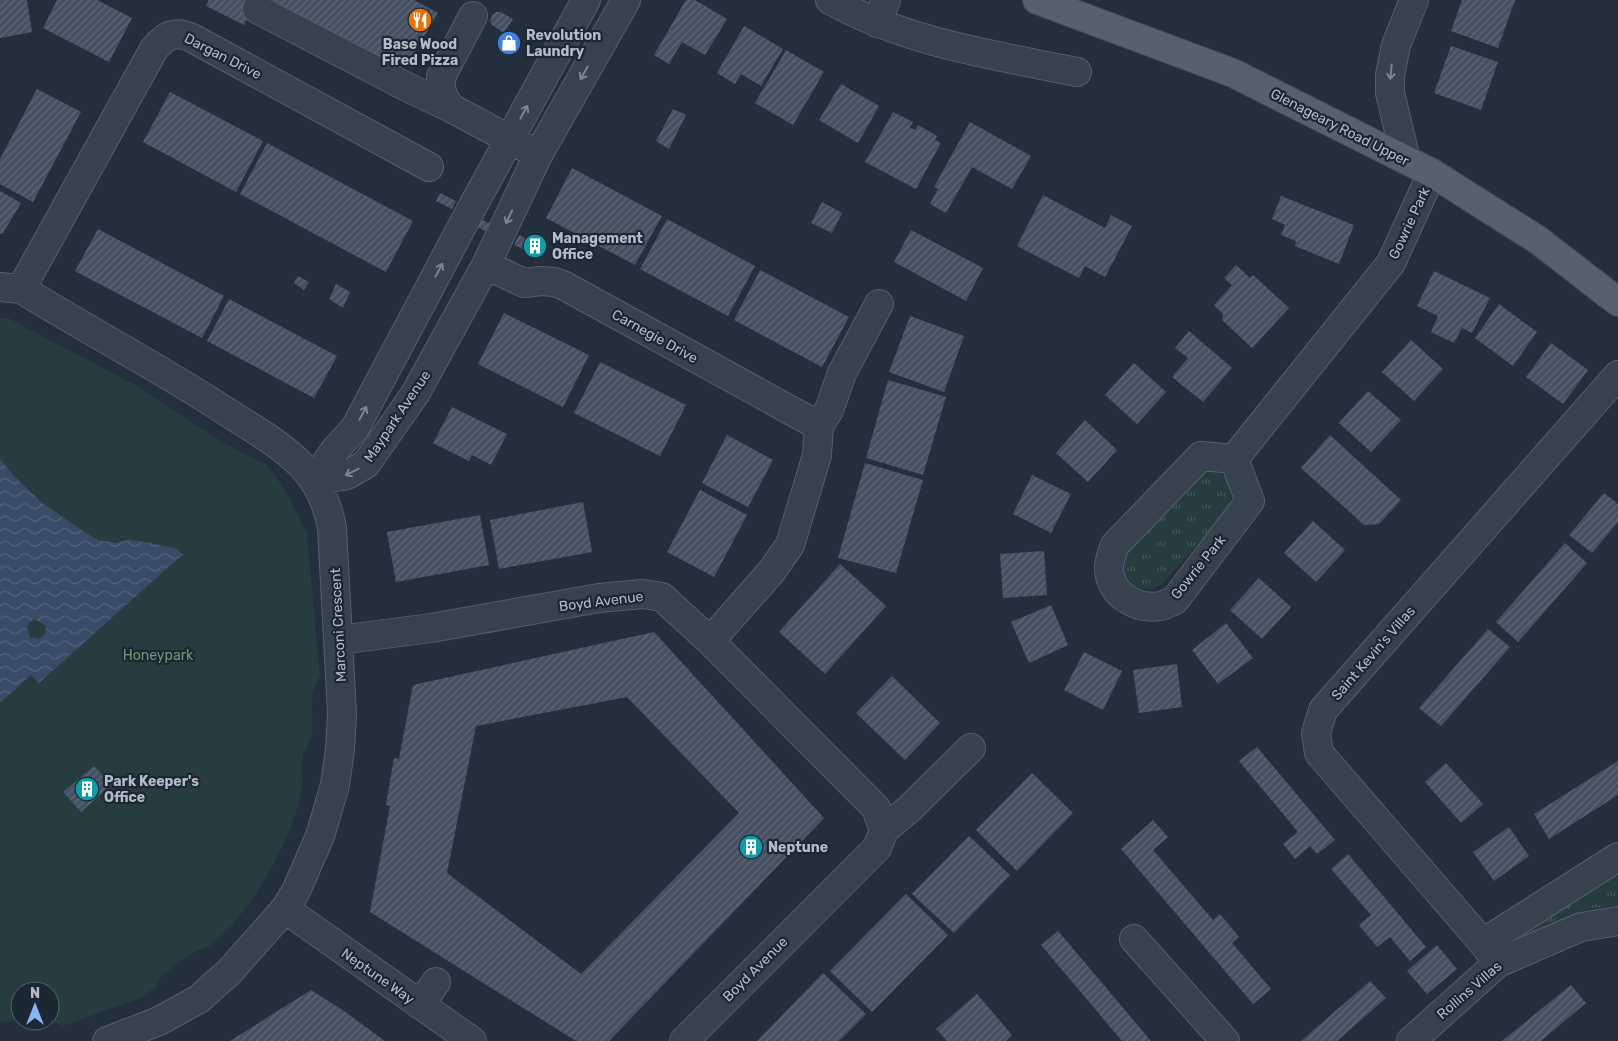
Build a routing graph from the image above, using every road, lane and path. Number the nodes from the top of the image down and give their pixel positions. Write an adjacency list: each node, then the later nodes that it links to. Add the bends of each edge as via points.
1 (586, 0): 11 (street, Maypark Avenue, one-way to 1)
2 (626, 0): 12 (street, Maypark Avenue, one-way to 12)
3 (830, 0): 7 (street, via 851,12)
4 (1038, 0): 13 (main road, Glenageary Road Upper, via 1233,73)
5 (1414, 0): 13 (street, one-way to 13, via 1392,58 1390,75 1390,93)
6 (257, 10): 10 (street)
7 (882, 11): 9 (street, via 910,34)
8 (473, 16): 10 (street, via 440,77 442,95)
9 (1077, 72)
10 (453, 110): 11 (street)
11 (509, 140): 12 (street); 23 (street, Maypark Avenue, one-way to 11, via 355,428)
12 (538, 155): 16 (street, Maypark Avenue, one-way to 16)
13 (1406, 160): 15 (main road, Glenageary Road Upper)
14 (429, 168): 17 (street, Dargan Drive, via 192,38 180,33 170,35 154,49)
15 (1432, 173): 18 (main road, Glenageary Road Upper, via 1538,240); 22 (street, Gowrie Park, via 1392,263)
16 (486, 265): 21 (street, Carnegie Drive, via 524,283 563,285); 23 (street, Maypark Avenue, one-way to 23, via 414,394 366,464 347,475)
17 (10, 288): 23 (street, Marconi Crescent, via 188,387 269,438 288,452)
18 (1618, 302)
19 (878, 304): 21 (street, via 842,372 829,410)
20 (1618, 375): 32 (street, Saint Kevin's Villas, via 1323,710 1316,733 1320,752)
21 (819, 426): 25 (street, via 817,455 790,545 771,572)
22 (1234, 459): 22 (street, Gowrie Park, via 1201,456 1115,545 1109,570 1112,584 1122,596 1150,607 1175,600 1250,501)
23 (314, 481): 24 (street, Marconi Crescent, via 324,498 332,528)
24 (339, 640): 25 (street, Boyd Avenue, via 431,628 599,598 643,594 662,597); 29 (street, Marconi Crescent, via 342,713 335,785 320,836 296,891)
25 (710, 641): 27 (street, Boyd Avenue, via 876,808)
26 (971, 748): 27 (street, Boyd Avenue)
27 (884, 830): 37 (street, Boyd Avenue, via 877,848)
28 (1618, 857): 32 (street)
29 (284, 909): 34 (street, Neptune Way); 35 (street, Marconi Crescent, via 230,971 199,999 160,1021)
30 (1618, 921): 32 (street, Rollins Villas, via 1581,927)
31 (1134, 939): 38 (street)
32 (1490, 953): 39 (street, Rollins Villas)
33 (436, 982): 34 (street)
34 (420, 1005): 36 (street, Neptune Way)
35 (107, 1041)
36 (472, 1041)
37 (684, 1041)
38 (1225, 1041)
39 (1411, 1041)

